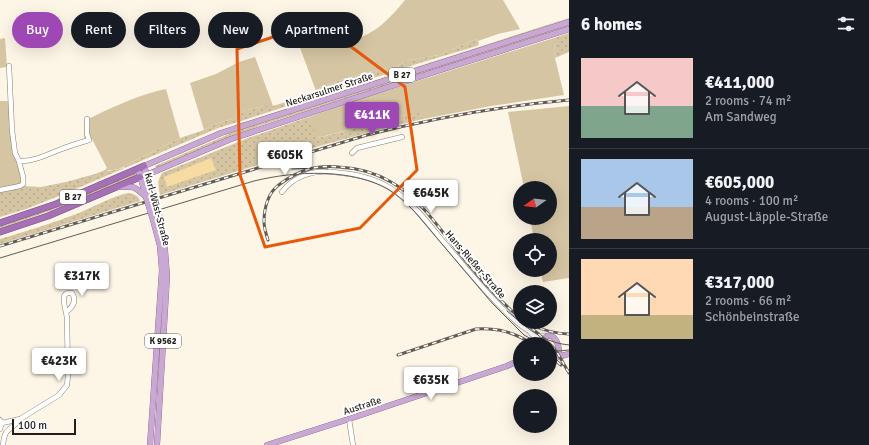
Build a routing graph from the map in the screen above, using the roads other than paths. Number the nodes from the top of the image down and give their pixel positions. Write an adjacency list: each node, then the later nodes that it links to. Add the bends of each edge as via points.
1 (569, 22): 8 (main road, Neckarsulmer Straße / B 27, via 221,134)
2 (569, 29): 9 (main road, Neckarsulmer Straße / B 27, via 230,139)
3 (9, 66): 7 (street, via 12,130)
4 (87, 119): 7 (street, via 89,140 36,159)
5 (402, 137): 6 (street, via 356,148)
6 (352, 152)
7 (19, 162): 12 (street, via 24,184)
8 (141, 167): 9 (main road, Karl-Wüst-Straße / K 9562); 10 (main road, Karl-Wüst-Straße / K 9562); 15 (highway, B 27, via 56,204)
9 (147, 175): 10 (main road, B 27); 36 (main road, Karl-Wüst-Straße / K 9562, bridge, via 164,238 167,276)
10 (140, 177): 11 (highway, B 27); 14 (main road, Karl-Wüst-Straße / K 9562)
11 (118, 188): 14 (main road, via 135,187); 16 (highway, B 27)
12 (0, 190)
13 (282, 192): 18 (street, Hans-Rießer-Straße, via 286,185 301,176 323,171 370,178 390,187 416,209 495,300 520,326)
14 (146, 197): 35 (main road, Karl-Wüst-Straße / K 9562, bridge, via 160,246 162,270)
15 (0, 223)
16 (0, 232)
17 (66, 312): 29 (street, via 67,385 59,395)
18 (530, 332): 19 (street, Hans-Rießer-Straße); 20 (street, Hans-Rießer-Straße)
19 (534, 337)
20 (546, 337): 21 (main road)
21 (556, 337)
22 (557, 338): 24 (main road, via 562,345)
23 (569, 354): 24 (main road)
24 (561, 356): 25 (main road)
25 (557, 359)
26 (513, 363): 28 (main road, Austraße)
27 (513, 365): 28 (main road, Austraße)
28 (507, 366): 30 (main road, Austraße)
29 (20, 419): 31 (street); 34 (street, via 6,432)
30 (348, 419): 37 (main road, Austraße); 38 (street)
31 (1, 422): 32 (street)
32 (0, 429)
33 (0, 440): 34 (street)
34 (3, 445)
35 (148, 445)
36 (157, 445)
37 (267, 445)
38 (353, 445)

